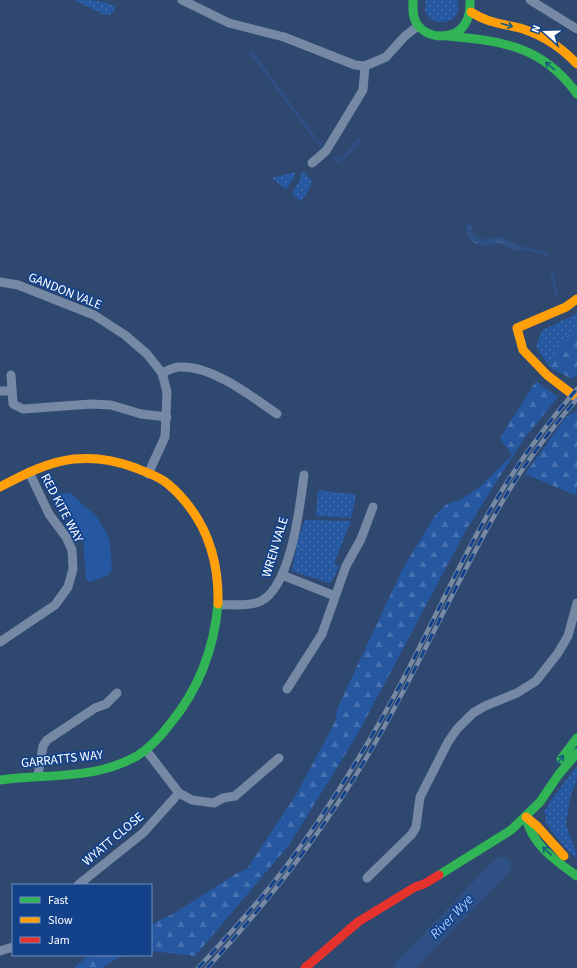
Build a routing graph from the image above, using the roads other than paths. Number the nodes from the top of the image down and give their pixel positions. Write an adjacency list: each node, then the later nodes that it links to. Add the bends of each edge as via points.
1 (182, 0): 11 (street, via 229,22 284,37 355,65)
2 (413, 0): 7 (street, via 411,8)
3 (470, 0): 6 (street)
4 (530, 0): 5 (street)
5 (546, 4): 8 (street)
6 (471, 12): 9 (street, via 465,25 458,32); 10 (street, one-way to 10, via 478,17 536,35 554,44)
7 (418, 26): 9 (street, via 426,33); 11 (street, via 386,57)
8 (577, 29)
9 (448, 36): 12 (street, one-way to 9, via 551,66 530,52 493,40)
10 (577, 64)
11 (366, 66): 13 (street, via 363,90 326,152)
12 (577, 94)
13 (312, 163)
14 (0, 282): 16 (street, GANDON VALE, via 18,286 94,315 125,335 147,354)
15 (577, 299): 20 (street, via 566,307 517,328 523,350 547,375)
16 (162, 373): 21 (street, via 178,366 216,374); 22 (street, GANDON VALE, via 167,392)
17 (11, 375): 19 (street)
18 (0, 391): 19 (street)
19 (12, 391): 22 (street, via 14,404 23,409 111,405 141,414)
20 (577, 398)
21 (277, 414)
22 (167, 417): 24 (street, GANDON VALE, via 165,437)
23 (28, 472): 24 (street, GARRATTS WAY, via 74,459 104,459); 26 (street, GARRATTS WAY); 32 (street, RED KITE WAY, via 49,514 66,537 72,550 74,569 68,587 55,605)
24 (148, 474): 31 (street, GARRATTS WAY, via 162,480 174,490 196,514 202,525 216,564)
25 (304, 475): 28 (street, WREN VALE, via 299,513)
26 (0, 487)
27 (373, 507): 29 (street)
28 (282, 575): 29 (street); 31 (street, WREN VALE, via 268,596 260,602)
29 (335, 596): 33 (street, via 322,634)
30 (577, 603): 45 (street, via 568,636 536,681 517,693 473,712 457,729 420,796 416,827 412,834)
31 (218, 605): 36 (street, GARRATTS WAY, via 210,649 201,676 186,704 164,733)
32 (0, 642)
33 (287, 689)
34 (117, 693): 39 (street, via 106,704 95,708 46,740)
35 (577, 738): 42 (street, one-way to 35, via 538,792)
36 (146, 750): 39 (street, GARRATTS WAY, via 100,771); 41 (street)
37 (577, 752): 42 (street)
38 (279, 758): 41 (street, via 235,796 214,803 192,800)
39 (38, 775): 40 (street, GARRATTS WAY)
40 (0, 780)
41 (179, 793): 46 (street, WYATT CLOSE, via 143,833)
42 (526, 817): 43 (street); 44 (street, one-way to 42, via 565,868 531,834); 49 (street, via 511,830 358,922)
43 (577, 868)
44 (577, 876)
45 (367, 878)
46 (79, 884)
47 (12, 947): 48 (street)
48 (0, 950)
49 (305, 968)

